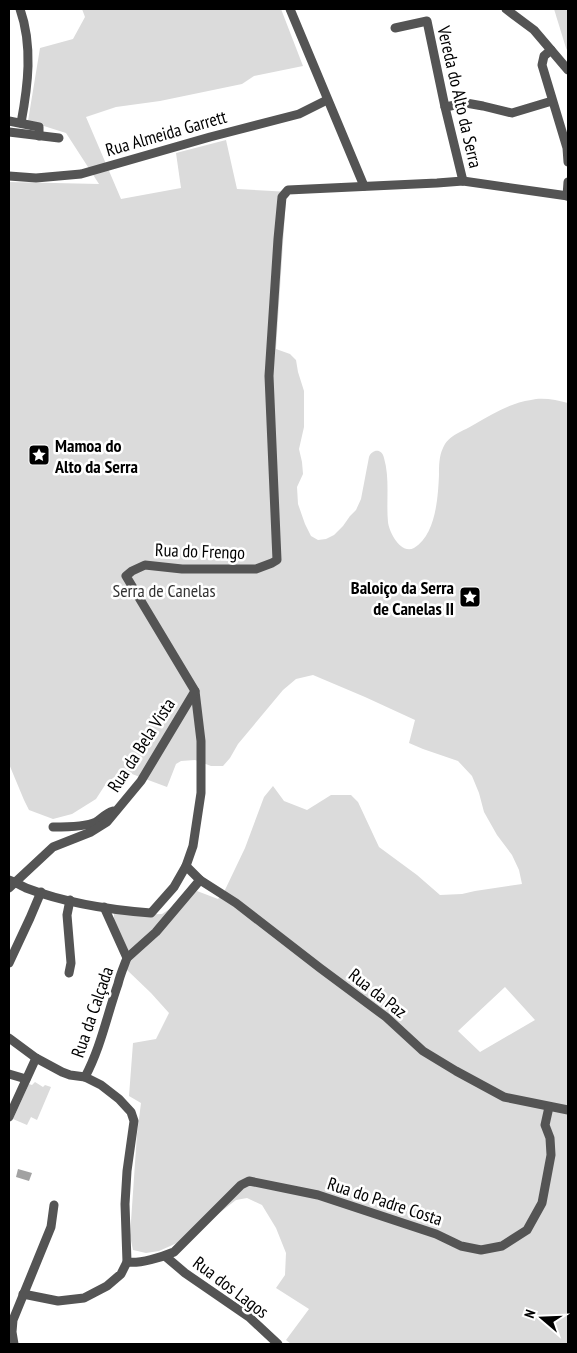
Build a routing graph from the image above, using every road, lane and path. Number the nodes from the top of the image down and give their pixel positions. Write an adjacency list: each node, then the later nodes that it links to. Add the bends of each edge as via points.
1 (20, 9): 11 (street, via 28,55)
2 (290, 9): 7 (street)
3 (506, 9): 5 (street, via 534,30)
4 (395, 28): 9 (street, Vereda do Alto da Serra, via 427,21)
5 (551, 50): 6 (street); 8 (street, via 544,56 542,65)
6 (568, 70)
7 (327, 100): 16 (street, Rua Almeida Garrett, via 299,114 81,174 36,178); 19 (street)
8 (552, 101): 9 (street, via 512,113 466,103); 15 (street, via 567,148)
9 (445, 106): 17 (street, Vereda do Alto da Serra)
10 (9, 121): 11 (street)
11 (21, 124): 13 (street, via 40,127)
12 (9, 132): 13 (street)
13 (39, 136): 14 (street)
14 (59, 138)
15 (568, 162)
16 (9, 176)
17 (463, 181): 19 (street); 20 (street)
18 (568, 182): 20 (street)
19 (364, 186): 21 (street, Rua do Frengo, via 288,190 282,197 269,376 277,560 256,568 191,570 145,566 126,576)
20 (568, 196)
21 (195, 691): 22 (street, Rua da Bela Vista, via 141,781); 24 (street, Rua do Frengo, via 201,741 202,793 193,846)
22 (118, 810): 23 (street, via 87,825); 26 (street, Rua da Bela Vista, via 99,827 53,847)
23 (53, 827)
24 (186, 866): 25 (street, Rua da Paz); 29 (street, Rua do Frengo, via 174,887 151,913)
25 (200, 880): 30 (street, via 156,932); 38 (street, Rua da Paz, via 236,903 386,1017 423,1051 504,1097)
26 (11, 884): 27 (street, Rua do Frengo)
27 (41, 892): 28 (street, Rua do Frengo); 31 (street)
28 (70, 900): 29 (street, Rua do Frengo); 32 (street, via 67,915)
29 (104, 907): 30 (street, Rua da Calçada)
30 (128, 958): 36 (street, Rua da Calçada, via 93,1063)
31 (9, 963)
32 (69, 973)
33 (9, 1038): 34 (street, Rua da Calçada)
34 (36, 1058): 36 (street, Rua da Calçada, via 70,1075); 37 (street)
35 (9, 1074): 37 (street)
36 (85, 1077): 43 (street, via 119,1098 134,1121 125,1204)
37 (26, 1079): 40 (street)
38 (549, 1107): 39 (street, Rua da Paz); 42 (street, Rua do Padre Costa, via 545,1126 551,1155 542,1202 527,1230 502,1246 482,1250 461,1246 436,1234 318,1195 249,1181 241,1185 174,1252)
39 (568, 1110)
40 (9, 1117)
41 (54, 1205): 44 (street, via 51,1227)
42 (165, 1256): 43 (street, Rua do Padre Costa); 46 (street, Rua dos Lagos, via 249,1317)
43 (127, 1262): 44 (street, via 121,1274 107,1286 84,1298 58,1301)
44 (23, 1294): 45 (street, via 14,1320)
45 (14, 1344)
46 (278, 1344)

